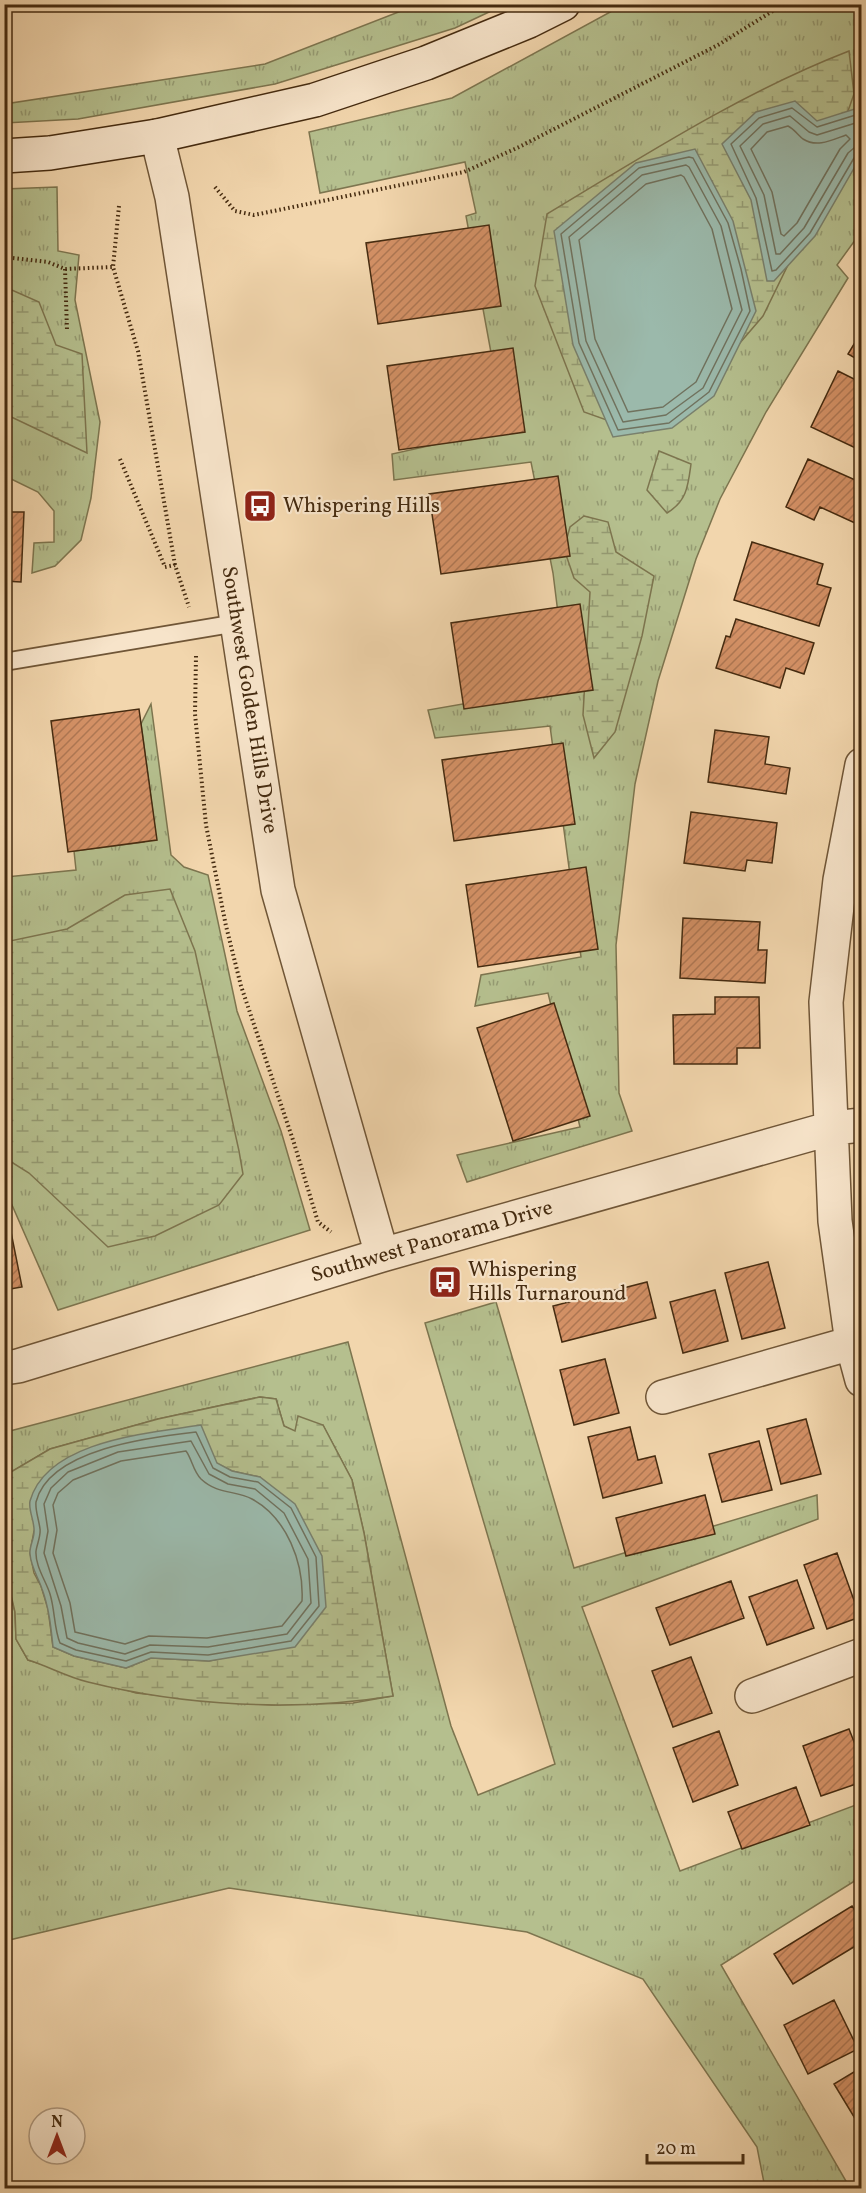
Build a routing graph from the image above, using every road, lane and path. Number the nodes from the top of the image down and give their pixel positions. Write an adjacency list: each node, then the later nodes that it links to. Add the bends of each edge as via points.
1 (563, 4): 3 (street, via 426,63 315,100)
2 (784, 4): 5 (path, via 718,45 464,172 255,215 235,211)
3 (157, 136): 4 (street); 13 (street, Southwest Golden Hills Drive, via 172,197)
4 (4, 156)
5 (215, 187)
6 (118, 206): 8 (path)
7 (4, 257): 9 (path, via 48,262)
8 (113, 267): 9 (path); 12 (path, via 138,351)
9 (65, 269): 10 (path)
10 (66, 330)
11 (120, 459): 12 (path, via 165,567)
12 (176, 565): 14 (path)
13 (237, 623): 14 (lane); 19 (street, Southwest Golden Hills Drive, via 279,890)
14 (194, 629): 15 (lane); 18 (path, via 195,714 206,825 226,926 241,986 318,1222)
15 (4, 662)
16 (861, 765): 17 (street, via 840,879 826,1002)
17 (847, 1126): 19 (street, Southwest Panorama Drive); 20 (street, via 835,1221)
18 (331, 1232)
19 (382, 1256): 21 (street, Southwest Panorama Drive)
20 (852, 1343): 22 (street); 23 (street)
21 (4, 1368)
22 (861, 1380)
23 (663, 1397)
24 (861, 1655): 25 (street)
25 (752, 1696)

